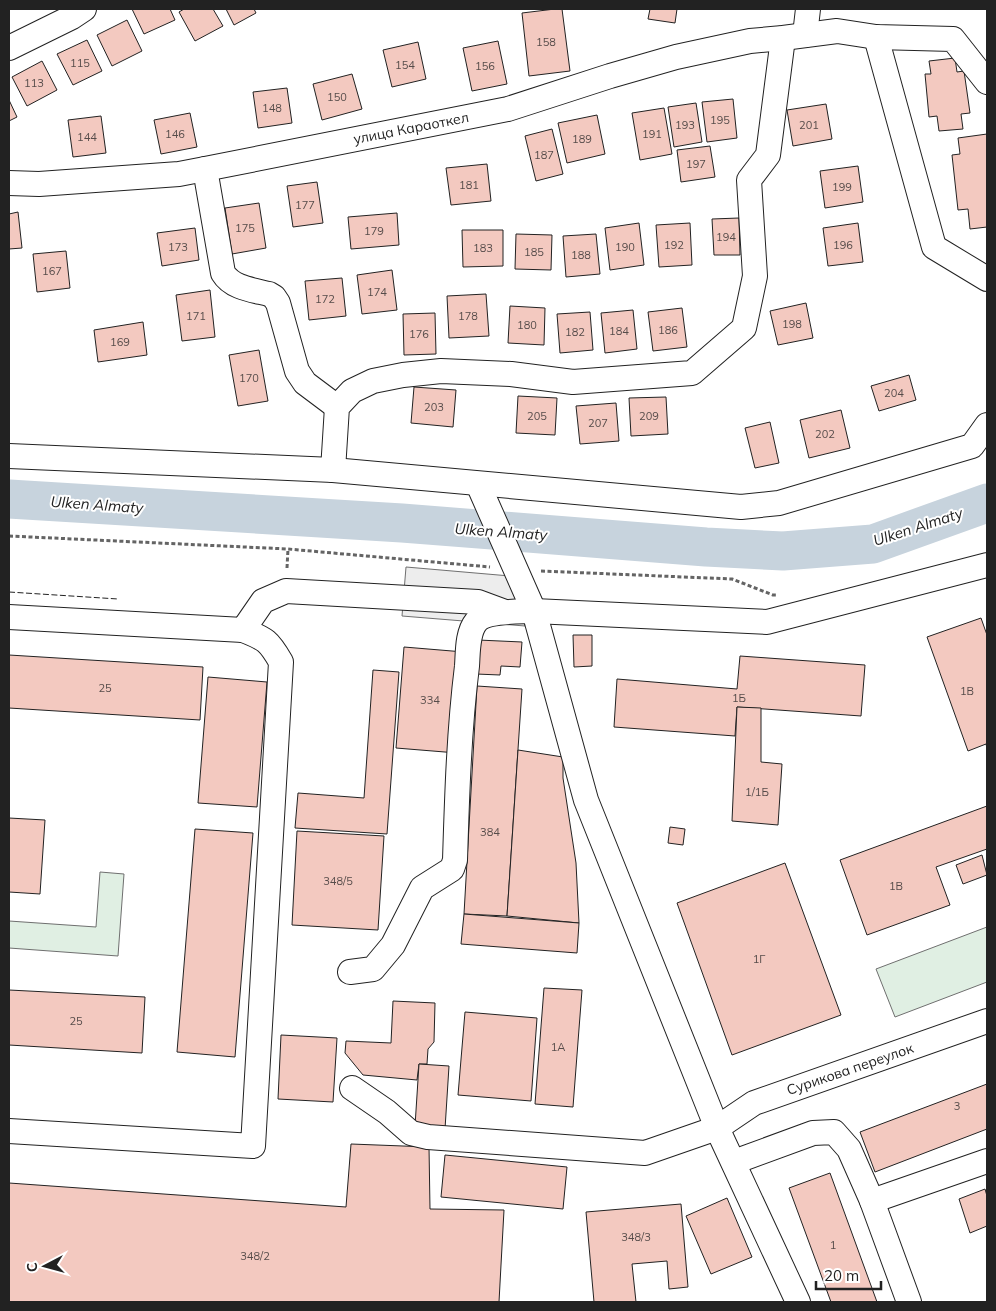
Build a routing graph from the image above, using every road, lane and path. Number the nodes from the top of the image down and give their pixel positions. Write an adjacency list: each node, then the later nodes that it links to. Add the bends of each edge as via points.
1 (84, 9): 5 (street)
2 (808, 9): 3 (street)
3 (794, 36): 4 (street, улица Караоткел, via 837,31); 7 (street, улица Караоткел, via 750,41 676,57 508,109); 10 (street, via 768,155 749,180 755,276 744,328 692,373 573,382 441,370 373,381 352,391)
4 (876, 37): 6 (street, улица Караоткел, via 953,39); 9 (street, via 934,248)
5 (9, 48)
6 (987, 82)
7 (205, 169): 8 (street, улица Караоткел, via 179,174); 10 (street, via 223,273 234,284 274,297 297,370 305,383)
8 (9, 184)
9 (987, 279)
10 (337, 407): 13 (street)
11 (987, 425): 14 (street, via 972,446 779,502 741,507)
12 (9, 456): 13 (street)
13 (333, 470): 14 (street)
14 (478, 484): 17 (street)
15 (9, 536): 17 (path, via 288,549)
16 (987, 565): 19 (street, via 767,622)
17 (516, 570): 18 (path, via 732,579 773,595); 19 (street)
18 (782, 594)
19 (534, 611): 20 (street); 26 (street, via 586,800)
20 (504, 612): 22 (street, via 478,602 286,591 263,601); 23 (street, via 481,617 470,635 464,688 456,860 452,869 422,888 393,945 373,969)
21 (9, 617): 22 (street)
22 (243, 630): 27 (street, via 263,638 281,662 253,1146)
23 (350, 972)
24 (987, 1021): 26 (street, Сурикова переулок, via 754,1102)
25 (352, 1088): 26 (street, Сурикова переулок, via 410,1132 428,1137 645,1153)
26 (717, 1128): 29 (street)
27 (9, 1131)
28 (987, 1161): 30 (street)
29 (734, 1162): 30 (street, via 813,1133 834,1132 848,1148); 31 (street)
30 (872, 1201): 32 (street)
31 (798, 1302)
32 (909, 1302)

